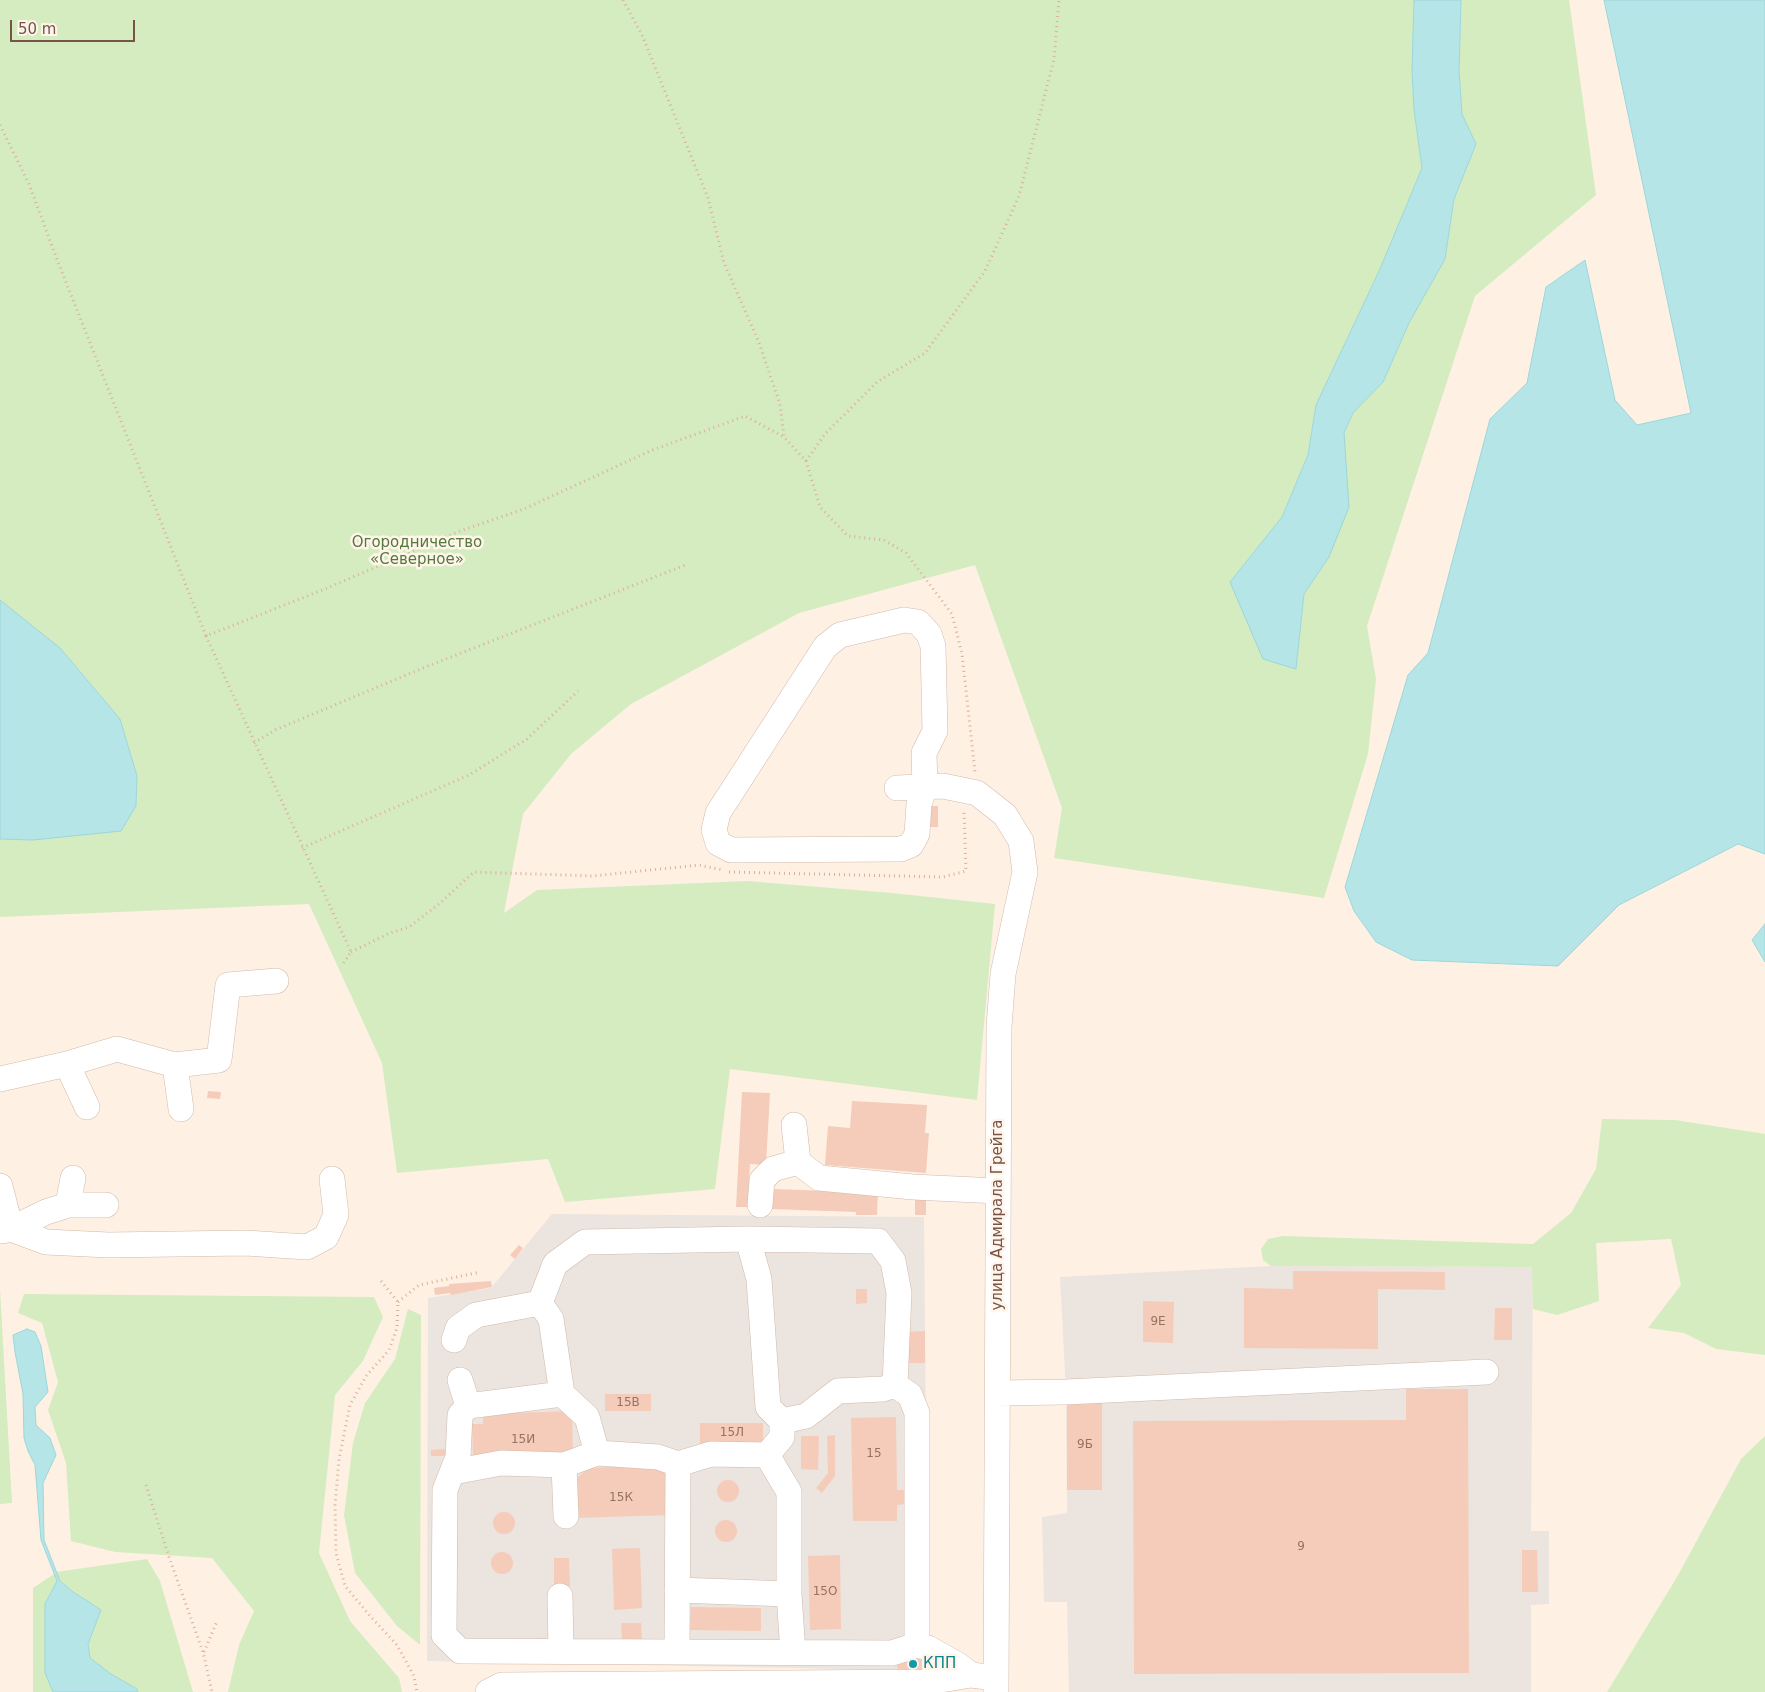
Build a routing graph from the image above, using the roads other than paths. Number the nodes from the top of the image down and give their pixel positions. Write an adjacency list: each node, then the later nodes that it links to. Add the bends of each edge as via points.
1 (897, 788): 2 (street)
2 (952, 789): 2 (street, via 924,753 935,731 930,634 918,622 904,620 840,635 825,647 718,813 714,830 718,844 731,850 901,849 912,845 917,834 918,804); 14 (street, улица Адмирала Грейга, via 1005,815 1021,841 1025,872 1003,974 999,1036)
3 (276, 981): 5 (street, via 228,985 219,1060)
4 (67, 1064): 5 (street, via 117,1049); 6 (street); 7 (street)
5 (176, 1065): 8 (street)
6 (0, 1079)
7 (87, 1107)
8 (181, 1109)
9 (794, 1125): 10 (street)
10 (798, 1162): 14 (street, via 819,1178); 17 (street, via 774,1169 762,1180)
11 (73, 1178): 15 (street)
12 (332, 1179): 18 (street, via 336,1215 326,1237 307,1247 246,1243 108,1245 46,1242)
13 (0, 1186): 18 (street)
14 (998, 1191): 25 (street, улица Адмирала Грейга)
15 (68, 1205): 16 (street); 18 (street)
16 (106, 1205)
17 (760, 1205)
18 (6, 1230)
19 (748, 1238): 20 (street, via 585,1242 555,1264); 24 (street, via 878,1241 893,1260 899,1293); 28 (street, via 759,1279 768,1407)
20 (540, 1303): 21 (street, via 476,1314 458,1328); 26 (street, via 551,1319)
21 (454, 1340)
22 (1486, 1372): 25 (street, via 1066,1392)
23 (460, 1380): 27 (street)
24 (895, 1385): 28 (street, via 883,1389 838,1391 806,1416); 38 (street, via 910,1395 917,1413)
25 (998, 1392): 43 (street, улица Адмирала Грейга)
26 (562, 1394): 27 (street); 29 (street, via 586,1417)
27 (468, 1406): 33 (street, via 460,1415 458,1457)
28 (782, 1421): 30 (street, via 782,1437)
29 (597, 1453): 31 (street, via 658,1457); 32 (street)
30 (767, 1455): 31 (street, via 711,1454); 36 (street, via 789,1492)
31 (678, 1464): 35 (street)
32 (564, 1465): 33 (street, via 501,1463); 34 (street)
33 (452, 1472): 39 (street, via 445,1490 444,1635 460,1651)
34 (566, 1516)
35 (677, 1590): 36 (street); 40 (street)
36 (789, 1594): 41 (street)
37 (560, 1596): 39 (street)
38 (917, 1645): 41 (street, via 892,1653); 42 (street, via 958,1665)
39 (561, 1651): 40 (street)
40 (677, 1652): 41 (street)
41 (793, 1653)
42 (971, 1676): 43 (street); 44 (street, via 928,1682)
43 (996, 1685)
44 (798, 1688): 45 (street, via 502,1685)
45 (488, 1692)

